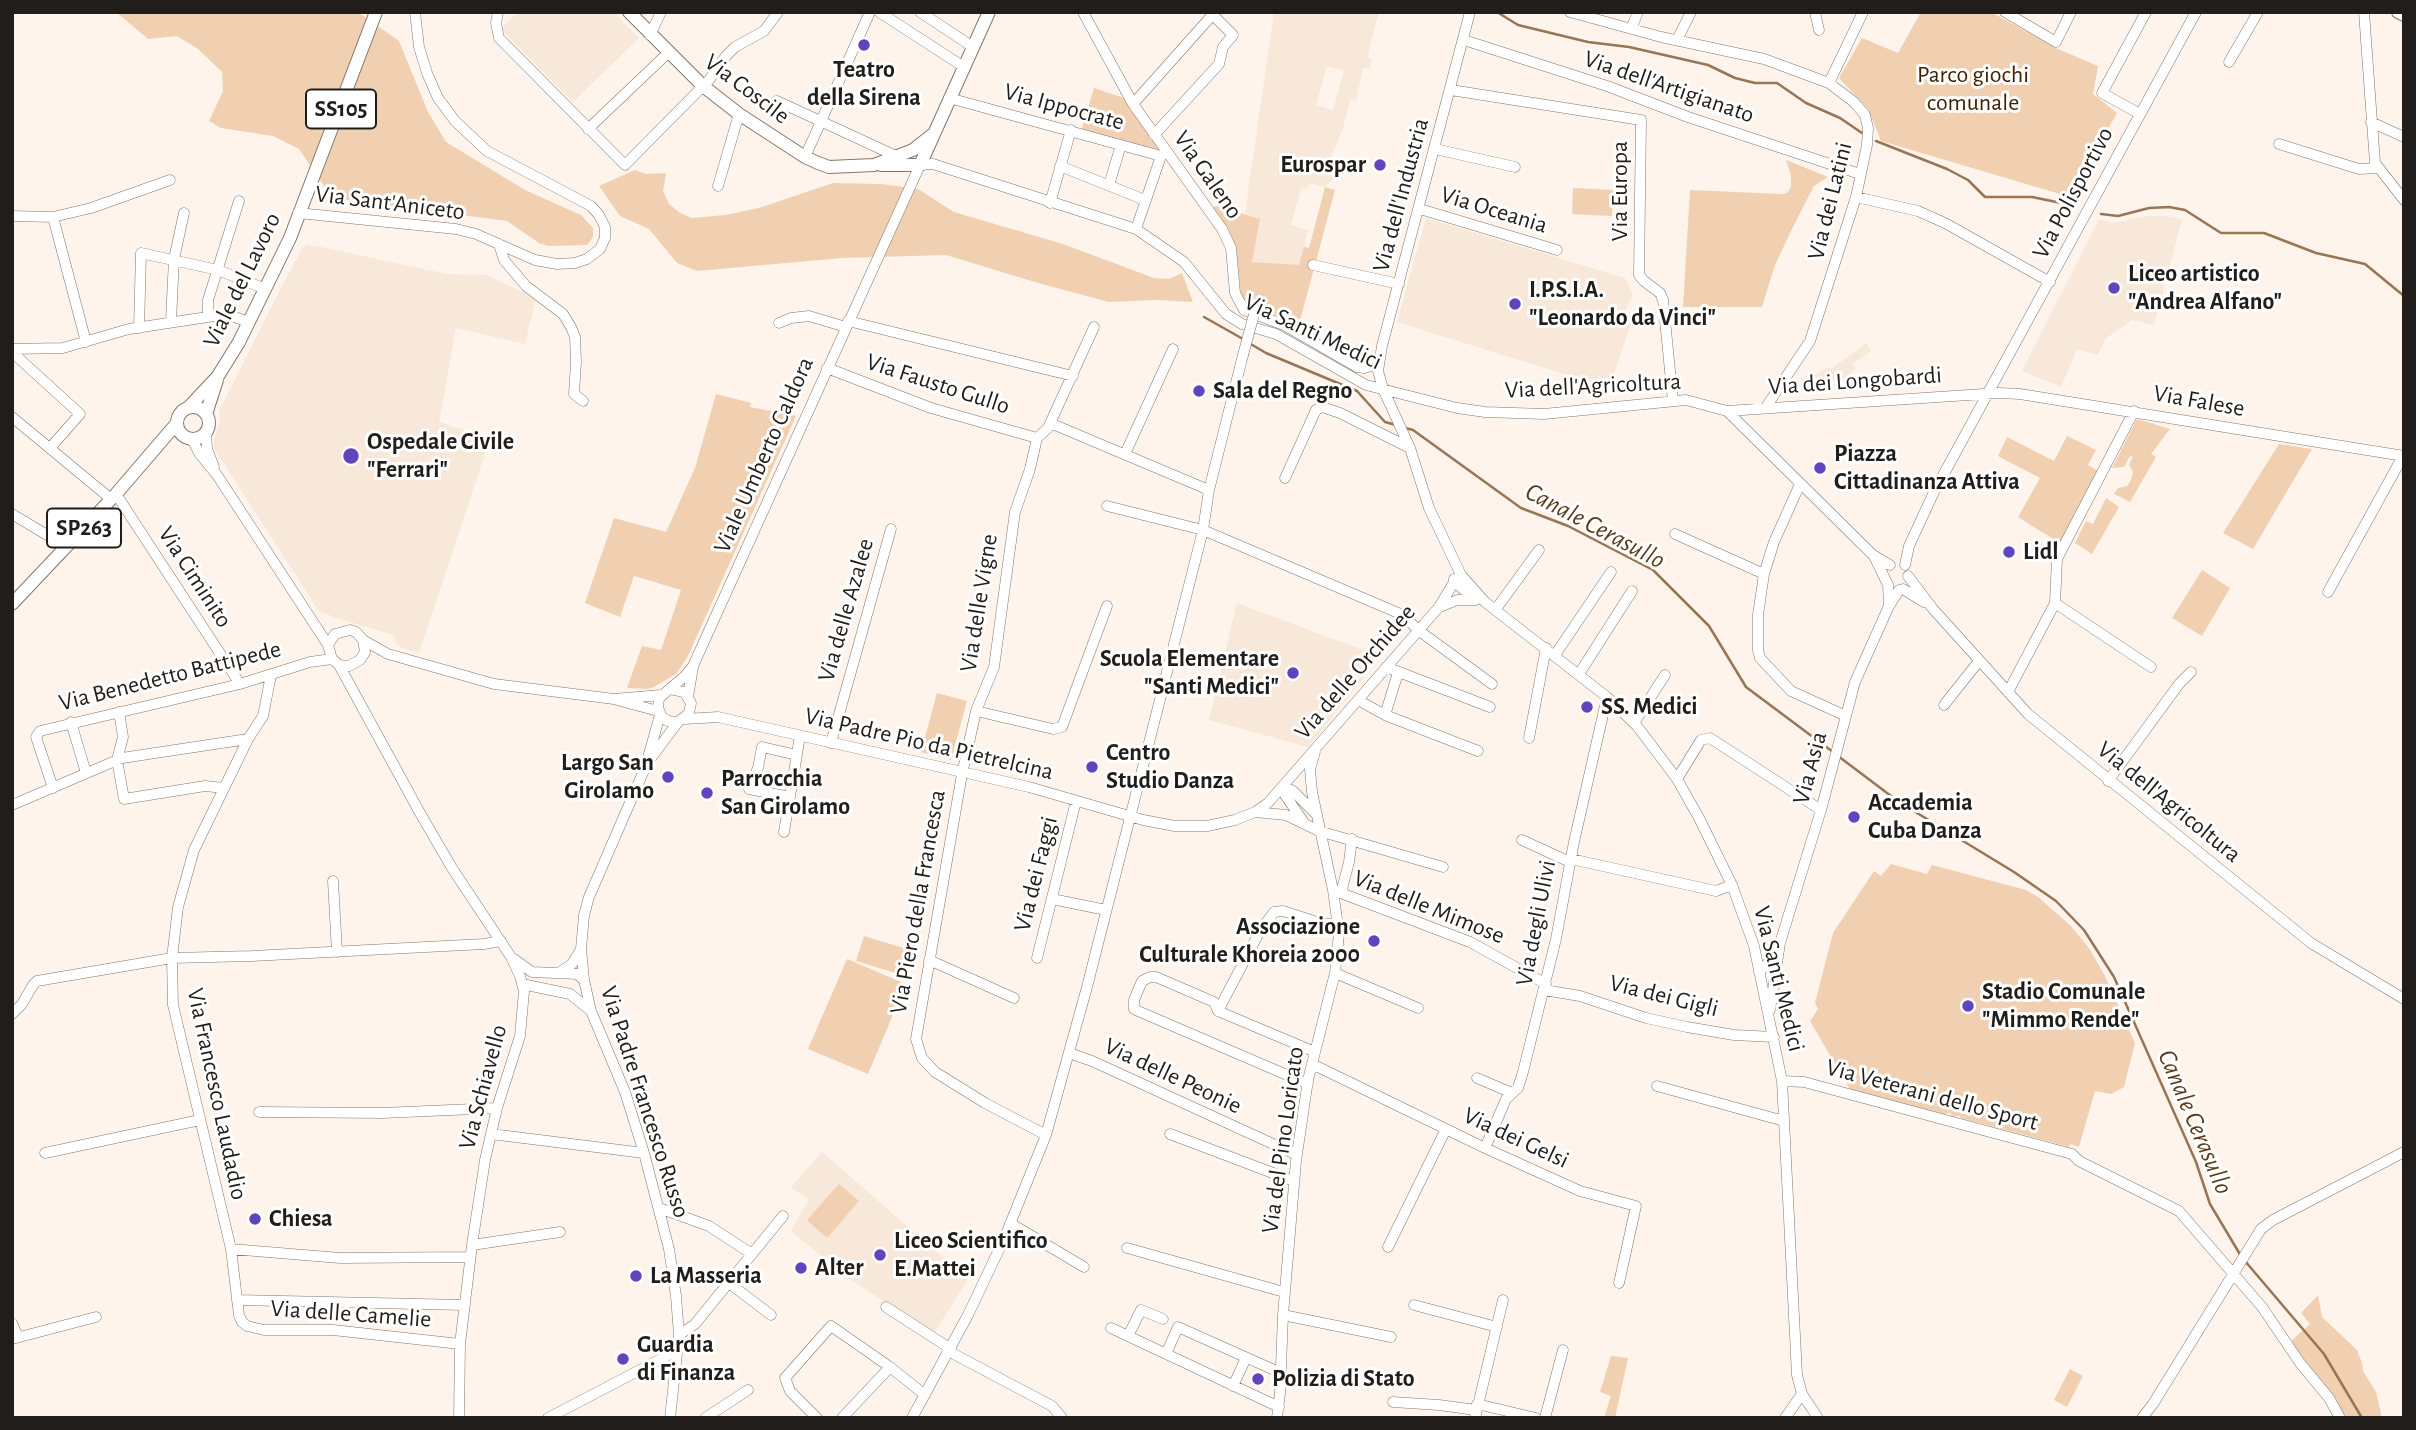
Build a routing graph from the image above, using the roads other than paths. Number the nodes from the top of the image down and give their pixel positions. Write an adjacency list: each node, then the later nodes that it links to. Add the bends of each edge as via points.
1 (415, 12): 80 (street, Via Sant'Aniceto, via 427,73 455,121 487,151 591,206 605,227 600,249 575,263 535,260)
2 (498, 12): 49 (street, via 499,38)
3 (629, 12): 30 (main road, Via Coscile)
4 (661, 12): 30 (street)
5 (778, 12): 38 (street, via 764,31 735,47)
6 (870, 12): 47 (street)
7 (879, 12): 36 (street)
8 (920, 12): 33 (street)
9 (989, 12): 33 (main road)
10 (1083, 12): 43 (street, Via Galeno)
11 (1470, 12): 31 (street, Via dell'Industria)
12 (1570, 12): 26 (street)
13 (1638, 12): 28 (street)
14 (1690, 12): 32 (street)
15 (1815, 12): 29 (street)
16 (1863, 12): 37 (street)
17 (2005, 12): 18 (street, via 2056,42)
18 (2071, 12)
19 (2146, 12): 45 (street, via 2102,93)
20 (2196, 12): 45 (street, Via Polisportivo)
21 (2258, 12): 35 (street)
22 (2364, 12): 48 (street)
23 (2398, 12): 27 (main road)
24 (376, 13): 74 (main road, SS105 / SS105)
25 (1214, 14): 43 (street); 52 (street, via 1233,35 1223,47 1219,64)
26 (1588, 15): 28 (street)
27 (2404, 15)
28 (1630, 29): 32 (street)
29 (1819, 30)
30 (650, 35): 34 (main road, Via Coscile)
31 (1464, 40): 39 (street, Via dell'Industria); 42 (street, Via dell'Artigianato)
32 (1677, 40): 37 (street, via 1764,59)
33 (973, 47): 36 (main road)
34 (668, 52): 38 (main road, Via Coscile); 49 (street)
35 (2229, 62)
36 (964, 67): 40 (main road)
37 (1829, 83): 65 (street, Via dei Latini, via 1865,115 1867,145)
38 (703, 86): 44 (main road, Via Coscile); 49 (street, via 625,165)
39 (1451, 90): 46 (street, Via Europa); 56 (street, Via dell'Industria)
40 (949, 98): 50 (street, Via Ippocrate); 51 (main road)
41 (777, 101): 47 (street)
42 (1644, 101): 46 (street); 65 (street, Via dell'Artigianato)
43 (1133, 104): 52 (street, Via Galeno)
44 (739, 114): 59 (main road, Via Coscile); 68 (street)
45 (2140, 114): 85 (street, Via Polisportivo)
46 (1641, 120): 106 (street, Via Europa, via 1639,275 1663,300)
47 (821, 121): 58 (street); 59 (street)
48 (2371, 122): 53 (street); 64 (street)
49 (588, 128)
50 (1071, 131): 55 (street, Via Ippocrate); 62 (street)
51 (932, 135): 58 (main road, Via Coscile); 61 (main road)
52 (1154, 135): 57 (street, Via Galeno)
53 (2404, 137)
54 (2279, 144): 64 (street, via 2359,169)
55 (1121, 145): 57 (street, Via Ippocrate); 67 (street)
56 (1435, 149): 63 (street); 75 (street, Via dell'Industria)
57 (1163, 154): 70 (street); 99 (street, Via Galeno, via 1222,229 1231,248 1235,293 1244,310 1284,326 1357,367)
58 (897, 156): 60 (main road, Via Coscile)
59 (804, 157): 60 (main road, Via Coscile, via 829,167)
60 (874, 165): 61 (main road)
61 (920, 165): 73 (street, Via Santi Medici, via 942,165); 93 (street, Viale Umberto Caldora)
62 (1060, 166): 67 (street); 73 (street)
63 (1515, 167)
64 (2379, 167): 71 (street)
65 (1860, 174): 69 (street, Via dei Latini)
66 (170, 180): 78 (street)
67 (1109, 185): 70 (street)
68 (718, 186)
69 (1856, 197): 85 (street, via 1918,211); 107 (street, Via dei Latini, via 1811,341)
70 (1145, 200): 79 (street)
71 (2404, 200)
72 (239, 201): 84 (street)
73 (1050, 203): 79 (street, Via Santi Medici)
74 (301, 207): 80 (street, Via Sant'Aniceto, via 456,229); 87 (main road, Viale del Lavoro / SS105)
75 (1420, 209): 81 (street, Via Oceania); 86 (street, Via dell'Industria)
76 (184, 213): 82 (street)
77 (12, 216): 78 (street)
78 (53, 217): 96 (street)
79 (1136, 229): 103 (street, Via Santi Medici, via 1184,262 1226,314 1276,334 1366,385)
80 (499, 244): 105 (street, via 504,260 526,286 563,314 571,327 575,337 574,394)
81 (1557, 250)
82 (174, 259): 84 (street); 90 (street); 95 (street, via 141,253)
83 (1313, 265): 86 (street)
84 (218, 270): 87 (street); 89 (street, via 208,300)
85 (2050, 282): 104 (street, Via Polisportivo)
86 (1399, 284): 99 (street, Via dell'Industria)
87 (263, 288): 91 (main road, Viale del Lavoro / SS105)
88 (1256, 307): 126 (street, bridge)
89 (208, 317): 90 (street); 91 (street, via 223,315)
90 (171, 321): 95 (street)
91 (248, 322): 101 (main road, Viale del Lavoro / SS105)
92 (779, 323): 93 (street, via 809,316)
93 (847, 324): 100 (street, Viale Umberto Caldora); 102 (street)
94 (1094, 327): 102 (street)
95 (139, 328): 96 (street)
96 (86, 342): 98 (street)
97 (1173, 349): 121 (street)
98 (12, 351): 118 (street, via 80,414)
99 (1379, 363): 103 (street, Via dell'Industria)
100 (827, 368): 117 (street, Via Fausto Gullo, via 931,408); 168 (street, Viale Umberto Caldora)
101 (218, 376): 108 (main road, Viale del Lavoro / SS105); 111 (main road, Viale del Lavoro / SS105)
102 (1073, 376): 114 (street)
103 (1383, 389): 106 (street, Via dell'Agricoltura, via 1485,412 1544,414); 119 (street, Via Santi Medici)
104 (1987, 394): 107 (street, Via dei Longobardi); 110 (street, Via Falese, via 2020,394); 133 (street)
105 (583, 401)
106 (1673, 401): 109 (street, Via dell'Agricoltura)
107 (1766, 407): 109 (street, Via dei Longobardi)
108 (188, 408): 111 (main road); 113 (main road)
109 (1727, 411): 125 (street, Via dell'Agricoltura)
110 (2134, 411): 122 (street, Via Falese); 150 (street, via 2057,559)
111 (206, 414): 115 (main road)
112 (12, 417): 118 (street, Via Ciminito)
113 (177, 423): 116 (main road); 120 (main road)
114 (1050, 423): 117 (street); 121 (street)
115 (205, 432): 116 (main road); 123 (street)
116 (189, 438): 120 (main road); 123 (street)
117 (1037, 438): 187 (street, Via delle Vigne, via 1015,513 994,667)
118 (50, 448): 127 (street, Via Ciminito)
119 (1410, 448): 124 (street, via 1322,407 1316,410); 137 (street, Via Santi Medici)
120 (153, 450): 127 (main road, SP263)
121 (1125, 454): 126 (street)
122 (2404, 456): 148 (street)
123 (216, 475): 157 (street)
124 (1285, 478)
125 (1800, 484): 136 (street, Via dell'Agricoltura); 141 (street, via 1773,542)
126 (1209, 490): 131 (street)
127 (113, 496): 134 (main road, SP263); 176 (street, Via Ciminito)
128 (1107, 506): 131 (street)
129 (12, 514): 134 (street)
130 (891, 529): 199 (street, Via delle Azalee)
131 (1203, 530): 158 (street, via 1403,615); 218 (street)
132 (1675, 534): 141 (street)
133 (1909, 546): 138 (street); 139 (street)
134 (67, 547): 151 (main road, SP263)
135 (1539, 550): 155 (street)
136 (1873, 555): 138 (street, Via dell'Agricoltura); 144 (street, Via dell'Agricoltura)
137 (1451, 557): 143 (street, Via Santi Medici); 145 (street, Via Santi Medici)
138 (1891, 564): 139 (street); 144 (street)
139 (1905, 565): 142 (street)
140 (1611, 572): 164 (street)
141 (1764, 575): 191 (street, via 1756,635 1760,658 1791,691)
142 (1908, 576): 146 (street); 156 (street, Via dell'Agricoltura)
143 (1454, 582): 145 (street); 149 (street, Via Santi Medici); 153 (street, Via delle Orchidee)
144 (1886, 582): 146 (street, via 1893,590); 154 (street, Via Asia)
145 (1469, 585): 149 (street, Via Santi Medici)
146 (1901, 590): 154 (street, Via Asia); 156 (street, Via dell'Agricoltura)
147 (1633, 592): 173 (street)
148 (2328, 592)
149 (1480, 601): 153 (street, via 1457,600); 155 (street, Via Santi Medici)
150 (2055, 603): 170 (street); 180 (street)
151 (12, 604)
152 (1107, 606): 187 (street, via 1062,727 1053,729)
153 (1439, 607): 158 (street, Via delle Orchidee)
154 (1888, 608): 191 (street, Via Asia, via 1855,682)
155 (1496, 609): 161 (street, Via Santi Medici)
156 (1933, 609): 166 (street, Via dell'Agricoltura)
157 (313, 622): 159 (street); 162 (street, Via Schiavello)
158 (1418, 630): 169 (street, Via delle Orchidee); 177 (street)
159 (339, 631): 160 (street, via 356,632); 162 (street, via 332,637)
160 (363, 640): 163 (street); 165 (street)
161 (1546, 648): 164 (street, Via Santi Medici); 197 (street)
162 (332, 654): 167 (street); 174 (street, Via Benedetto Battipede); 178 (street, Via Schiavello)
163 (388, 654): 165 (street); 183 (street, via 494,684)
164 (1555, 655): 173 (street, Via Santi Medici)
165 (363, 657): 167 (street)
166 (1979, 661): 180 (street, Via dell'Agricoltura); 185 (street)
167 (354, 665): 178 (street)
168 (693, 667): 179 (street, Viale Umberto Caldora); 182 (street, Viale Umberto Caldora)
169 (1386, 667): 172 (street); 184 (street, Via delle Orchidee)
170 (2151, 667)
171 (2191, 672): 208 (street)
172 (1398, 673): 186 (street); 190 (street)
173 (1579, 674): 181 (street, Via Santi Medici)
174 (271, 675): 176 (street, Via Benedetto Battipede); 198 (street, Via Francesco Laudadio, via 263,716)
175 (1665, 676): 195 (street)
176 (240, 684): 188 (street, Via Benedetto Battipede)
177 (1492, 684)
178 (349, 687): 232 (street, Via Schiavello, via 452,868)
179 (666, 692): 182 (street, via 680,690); 183 (street); 189 (street, via 657,705)
180 (2008, 692): 208 (street, Via dell'Agricoltura, via 2028,715)
181 (1607, 697): 195 (street, Via Santi Medici); 224 (street, Via degli Ulivi)
182 (689, 698): 192 (street, Via Padre Pio da Pietrelcina); 193 (street, via 690,710)
183 (614, 699): 189 (street)
184 (1358, 699): 190 (street); 200 (street, Via delle Orchidee)
185 (1944, 705)
186 (1490, 707)
187 (976, 711): 206 (street, Via delle Vigne)
188 (119, 712): 194 (street, Via Benedetto Battipede); 203 (street, via 123,737)
189 (659, 713): 193 (street, via 668,721); 204 (street, Via Padre Francesco Russo)
190 (1385, 715): 201 (street)
191 (1846, 716): 215 (street, Via Asia)
192 (718, 717): 193 (street, Via Padre Pio da Pietrelcina); 196 (street, Via Padre Pio da Pietrelcina)
193 (682, 720): 204 (street, Via Padre Francesco Russo)
194 (71, 722): 205 (street); 210 (street, Via Benedetto Battipede, via 40,731 36,737)
195 (1634, 723): 207 (street, Via Santi Medici)
196 (800, 736): 199 (street, Via Padre Pio da Pietrelcina); 202 (street)
197 (1529, 738)
198 (248, 739): 203 (street); 211 (street, Via Francesco Laudadio)
199 (831, 743): 206 (street, Via Padre Pio da Pietrelcina)
200 (1318, 746): 209 (street, Via delle Orchidee); 217 (street, Via del Pino Loricato, via 1310,769)
201 (1478, 751)
202 (797, 755): 212 (street); 212 (street, via 762,747 748,789)
203 (117, 760): 205 (street); 211 (street, via 124,799 205,786)
204 (645, 768): 235 (street, Via Padre Francesco Russo, via 589,897)
205 (86, 773): 210 (street)
206 (962, 774): 213 (street, Via Padre Pio da Pietrelcina); 240 (street, Via Piero della Francesca)
207 (1677, 779): 215 (street, via 1701,740 1710,738); 227 (street, Via Santi Medici)
208 (2108, 781): 252 (street, Via dell'Agricoltura, via 2311,943)
209 (1283, 786): 216 (street, Via Padre Pio da Pietrelcina); 217 (street); 219 (street)
210 (52, 788): 214 (street)
211 (224, 788): 238 (street, Via Francesco Laudadio, via 194,850 178,907)
212 (790, 797): 221 (street)
213 (1076, 801): 218 (street, Via Padre Pio da Pietrelcina); 229 (street, Via dei Faggi)
214 (12, 805)
215 (1821, 810): 233 (street, Via Asia)
216 (1255, 812): 218 (street, Via Padre Pio da Pietrelcina, via 1207,826); 219 (street)
217 (1315, 813): 220 (street, Via del Pino Loricato)
218 (1130, 817): 230 (street)
219 (1304, 822): 220 (street)
220 (1319, 831): 222 (street); 228 (street, Via del Pino Loricato)
221 (785, 832)
222 (1352, 839): 225 (street); 228 (street)
223 (1522, 840): 224 (street)
224 (1570, 860): 227 (street, via 1716,891); 248 (street, Via degli Ulivi)
225 (1443, 867)
226 (333, 881): 236 (street)
227 (1732, 885): 234 (street, Via Santi Medici)
228 (1337, 891): 231 (street, Via del Pino Loricato); 248 (street, Via delle Mimose, via 1470,942)
229 (1052, 899): 230 (street); 239 (street, Via dei Faggi)
230 (1106, 910): 261 (street)
231 (1337, 923): 245 (street, Via del Pino Loricato); 256 (street, via 1274,912)
232 (501, 941): 236 (street); 237 (street, Via Schiavello)
233 (1780, 943): 234 (street, via 1770,951); 241 (street, Via Asia); 244 (street, Via Asia)
234 (1754, 946): 244 (street, Via Santi Medici)
235 (581, 949): 243 (street); 247 (street, Via Padre Francesco Russo)
236 (337, 952): 238 (street)
237 (511, 957): 242 (street); 246 (street, Via Schiavello)
238 (172, 958): 257 (street, via 37,981); 270 (street, Via Francesco Laudadio, via 173,1005)
239 (1037, 958)
240 (929, 960): 251 (street); 275 (street, Via Piero della Francesca, via 916,1039 922,1058 935,1072)
241 (1777, 970): 244 (street, via 1766,975); 258 (street, Via Asia)
242 (533, 972): 243 (street); 246 (street)
243 (560, 972): 247 (street, via 577,974)
244 (1759, 972): 258 (street, Via Santi Medici)
245 (1335, 973): 253 (street); 260 (street, Via del Pino Loricato)
246 (521, 980): 249 (street); 254 (street, Via Schiavello)
247 (585, 983): 250 (street); 255 (street, Via Padre Francesco Russo)
248 (1545, 987): 259 (street, Via dei Gigli, via 1687,1027); 267 (street, Via degli Ulivi, via 1523,1072)
249 (537, 989): 250 (street); 254 (street)
250 (570, 994): 255 (street)
251 (1014, 998)
252 (2404, 999)
253 (1418, 1008)
254 (523, 1009): 268 (street, Via Schiavello, via 520,1036)
255 (591, 1011): 279 (street, Via Padre Francesco Russo, via 625,1092)
256 (1218, 1011): 260 (street); 265 (street, via 1214,1002 1156,977 1142,981 1133,1004 1138,1011)
257 (12, 1014)
258 (1769, 1014): 259 (street, Via Santi Medici)
259 (1774, 1037): 264 (street, Via Santi Medici)
260 (1315, 1052): 262 (street, Via del Pino Loricato)
261 (1069, 1053): 275 (street); 280 (street, Via delle Peonie)
262 (1312, 1064): 265 (street, Via del Pino Loricato); 272 (street, Via dei Gelsi)
263 (1477, 1079): 267 (street)
264 (1782, 1081): 271 (street, Via Santi Medici); 293 (street, Via Veterani dello Sport, via 1804,1082 2071,1154 2179,1211)
265 (1308, 1084): 280 (street, Via del Pino Loricato)
266 (1657, 1086): 271 (street)
267 (1512, 1093): 276 (street, Via degli Ulivi)
268 (497, 1108): 269 (street); 274 (street, Via Schiavello)
269 (259, 1112)
270 (200, 1120): 278 (street); 289 (street, Via Francesco Laudadio)
271 (1784, 1121): 324 (street, Via Santi Medici, via 1797,1375)
272 (1446, 1129): 276 (street, Via dei Gelsi); 287 (street)
273 (1170, 1133): 281 (street)
274 (491, 1134): 279 (street); 286 (street, Via Schiavello)
275 (1046, 1135): 284 (street)
276 (1485, 1148): 295 (street, Via dei Gelsi, via 1580,1191 1636,1206)
277 (2404, 1152): 293 (street, via 2273,1220 2261,1229)
278 (45, 1153)
279 (644, 1153): 282 (street, Via Padre Francesco Russo)
280 (1297, 1155): 281 (street, Via del Pino Loricato)
281 (1294, 1181): 296 (street, Via del Pino Loricato)
282 (659, 1208): 290 (street, via 709,1226); 310 (street, Via Padre Francesco Russo, via 676,1296)
283 (783, 1216): 290 (street)
284 (1010, 1223): 292 (street); 317 (street)
285 (560, 1232): 286 (street)
286 (472, 1245): 291 (street, Via Schiavello)
287 (1388, 1247)
288 (1127, 1248): 296 (street)
289 (231, 1249): 291 (street, via 340,1258); 297 (street, Via Francesco Laudadio)
290 (752, 1254): 294 (street)
291 (470, 1257): 299 (street, Via Schiavello)
292 (1084, 1267)
293 (2233, 1274): 343 (street); 344 (street, Via Veterani dello Sport, via 2262,1307)
294 (729, 1283): 302 (street); 310 (street, via 695,1324)
295 (1619, 1283)
296 (1284, 1292): 303 (street, Via del Pino Loricato)
297 (237, 1300): 299 (street); 306 (street, Via Francesco Laudadio)
298 (1503, 1300): 308 (street)
299 (465, 1305): 314 (street, Via Schiavello)
300 (1414, 1305): 308 (street)
301 (886, 1307): 317 (street)
302 (771, 1315)
303 (1283, 1315): 313 (street); 321 (street, Via del Pino Loricato)
304 (96, 1317): 312 (street)
305 (1163, 1319): 311 (street, via 1141,1310)
306 (242, 1322): 314 (street, Via delle Camelie, via 264,1330 333,1330)
307 (12, 1323): 312 (street)
308 (1497, 1327): 328 (street)
309 (1111, 1328): 311 (street)
310 (678, 1335): 315 (street, Via Padre Francesco Russo)
311 (1128, 1336): 318 (street)
312 (15, 1338)
313 (1391, 1338)
314 (460, 1344): 332 (street, Via Schiavello)
315 (678, 1350): 330 (street); 333 (street, Via Padre Francesco Russo)
316 (1563, 1350): 340 (street)
317 (950, 1351): 325 (street); 338 (street, via 1052,1406)
318 (1166, 1354): 319 (street, via 1178,1327); 322 (street)
319 (1246, 1357): 321 (street); 322 (street)
320 (890, 1367): 325 (street); 335 (street, via 831,1326 785,1378 790,1391); 336 (street)
321 (1281, 1373): 329 (street, Via del Pino Loricato)
322 (1233, 1386): 329 (street)
323 (748, 1390): 334 (street)
324 (1802, 1394): 327 (street); 331 (street, Via Santi Medici)
325 (925, 1395): 337 (street)
326 (1393, 1402): 328 (street)
327 (1793, 1404): 341 (street); 342 (street)
328 (1476, 1411): 339 (street)
329 (1278, 1412)
330 (555, 1416)
331 (1812, 1416)
332 (459, 1418)
333 (670, 1418)
334 (705, 1418)
335 (817, 1418)
336 (842, 1418)
337 (912, 1418)
338 (1062, 1418)
339 (1536, 1418)
340 (1545, 1418)
341 (1785, 1418)
342 (1795, 1418)
343 (2142, 1418)
344 (2340, 1418)

